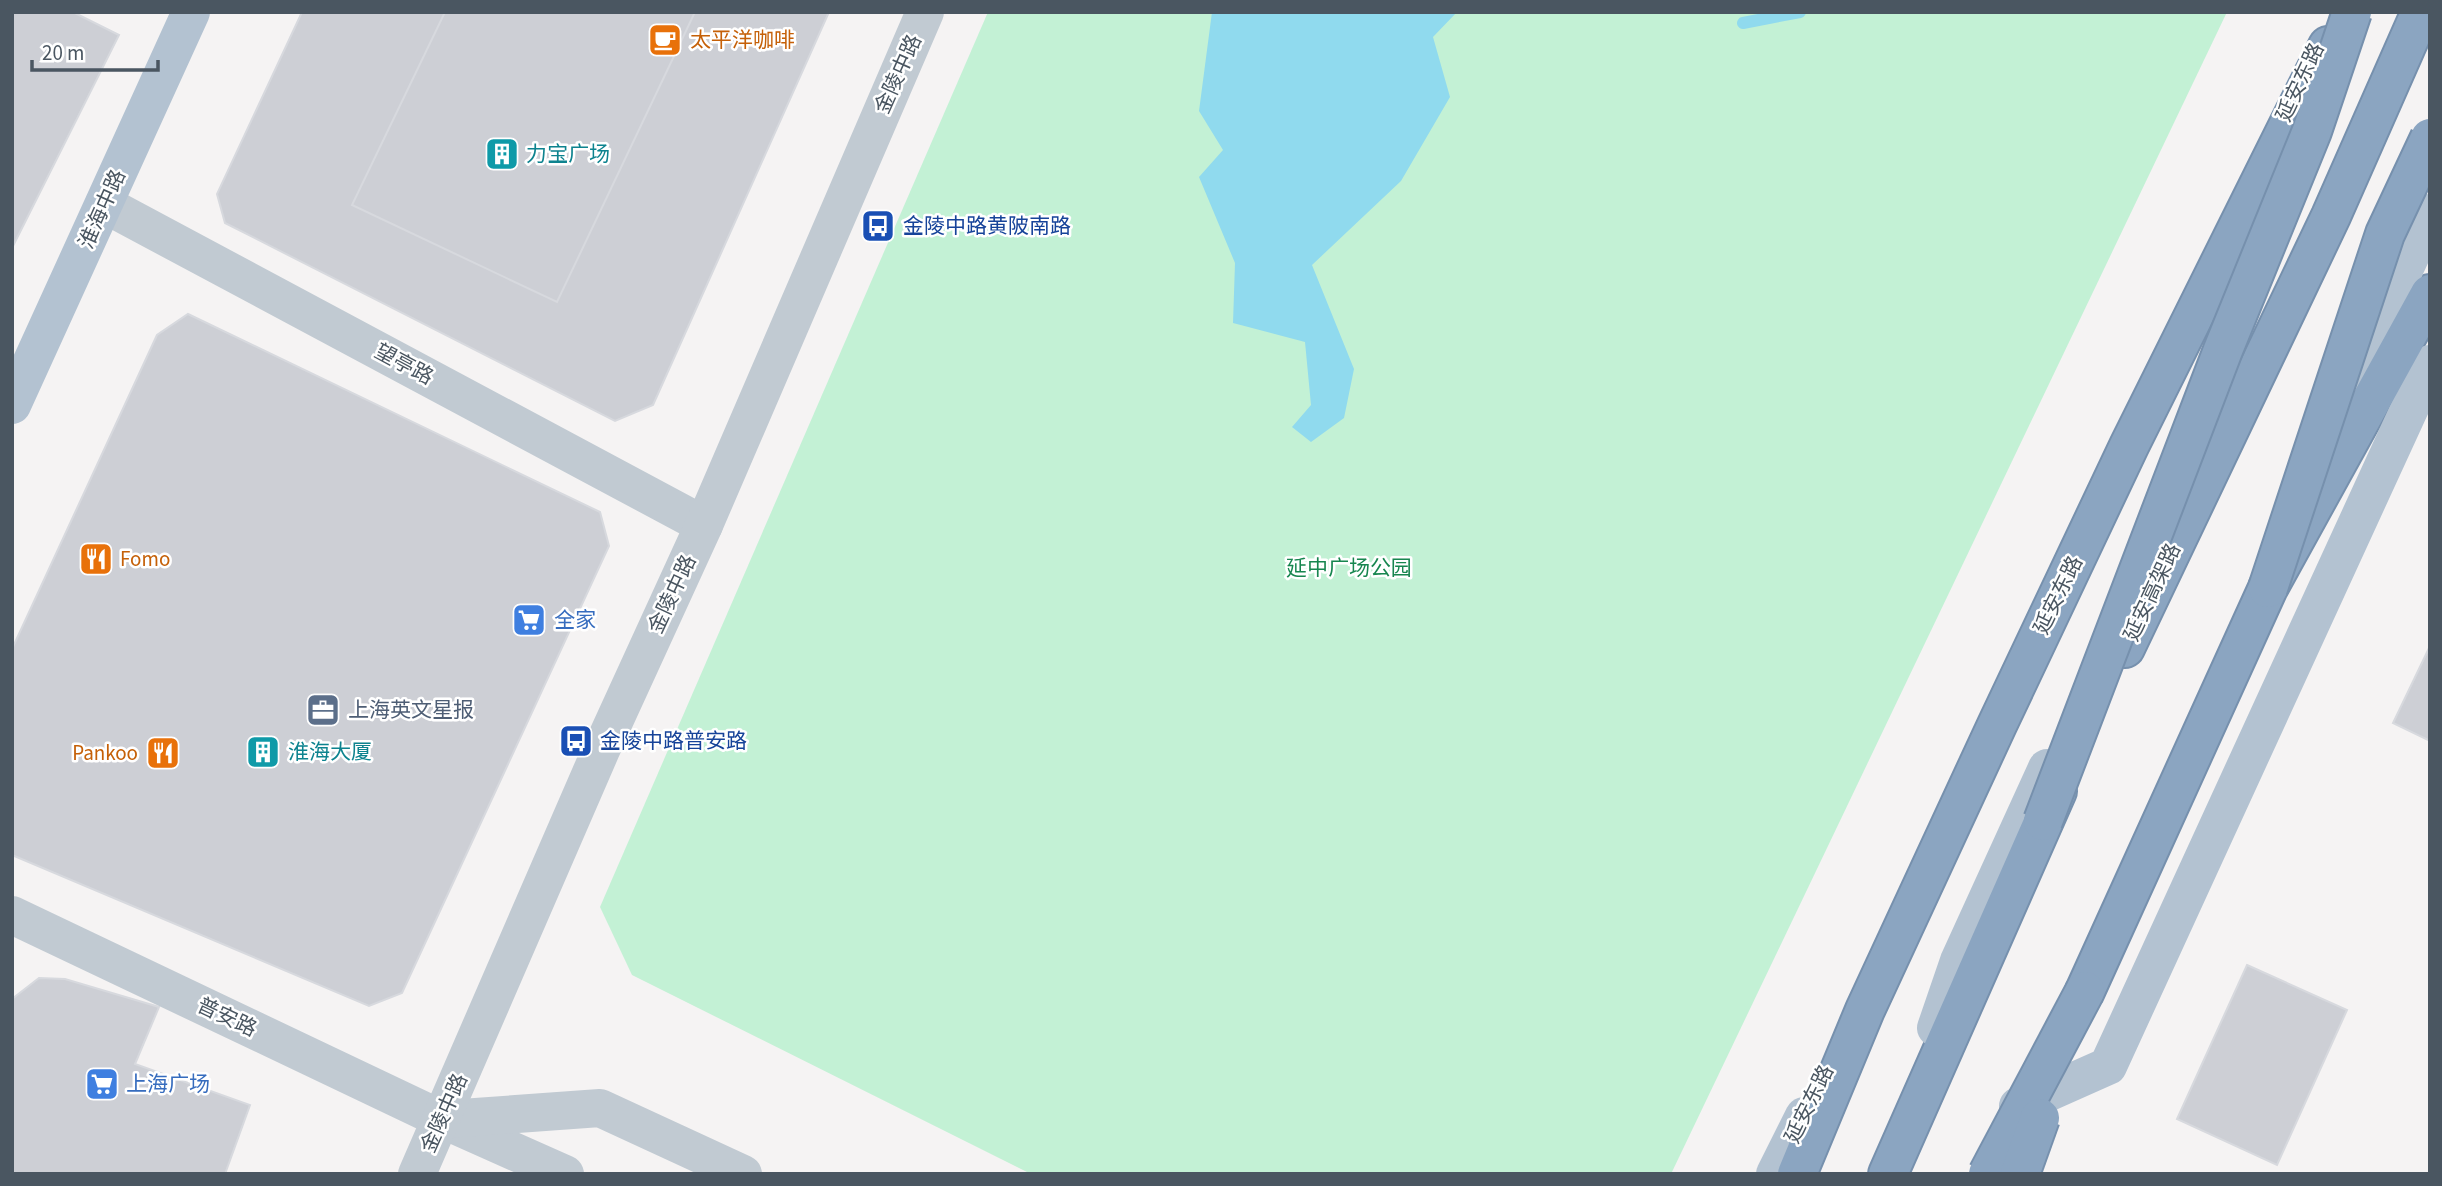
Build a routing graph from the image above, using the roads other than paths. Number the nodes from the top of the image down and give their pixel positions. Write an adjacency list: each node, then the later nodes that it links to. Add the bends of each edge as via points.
1 (191, 12): 9 (main road, 淮海中路)
2 (925, 12): 14 (street, 金陵中路)
3 (2333, 12): 25 (main road, 延安东路, via 2054,603)
4 (2344, 12): 26 (highway, via 1997,725 1865,1010)
5 (2352, 12): 16 (highway, bridge, via 2312,131)
6 (2410, 12): 27 (main road, via 2110,626 1959,961)
7 (2421, 12): 16 (highway, 延安高架路, bridge, via 2331,216)
8 (2430, 138): 15 (highway, bridge, via 2385,234)
9 (104, 204): 13 (main road, 淮海中路); 14 (street, 望亭路)
10 (2430, 214): 19 (main road)
11 (2430, 293): 15 (highway, bridge)
12 (2430, 364): 19 (main road, via 2108,1066)
13 (12, 405)
14 (704, 525): 20 (street, 金陵中路)
15 (2268, 588): 18 (highway)
16 (2043, 821): 27 (highway, 延安高架路)
17 (12, 915): 20 (street, 普安路)
18 (2085, 991): 28 (highway, bridge); 29 (highway, bridge)
19 (2018, 1106): 28 (main road)
20 (441, 1119): 21 (street, 金陵中路); 22 (street, 普安路); 23 (street, 普安路); 24 (street, 普安路, via 600,1108)
21 (416, 1174)
22 (496, 1174)
23 (565, 1174)
24 (743, 1174)
25 (1776, 1174)
26 (1797, 1174)
27 (1886, 1174)
28 (1990, 1174)
29 (2020, 1174)

